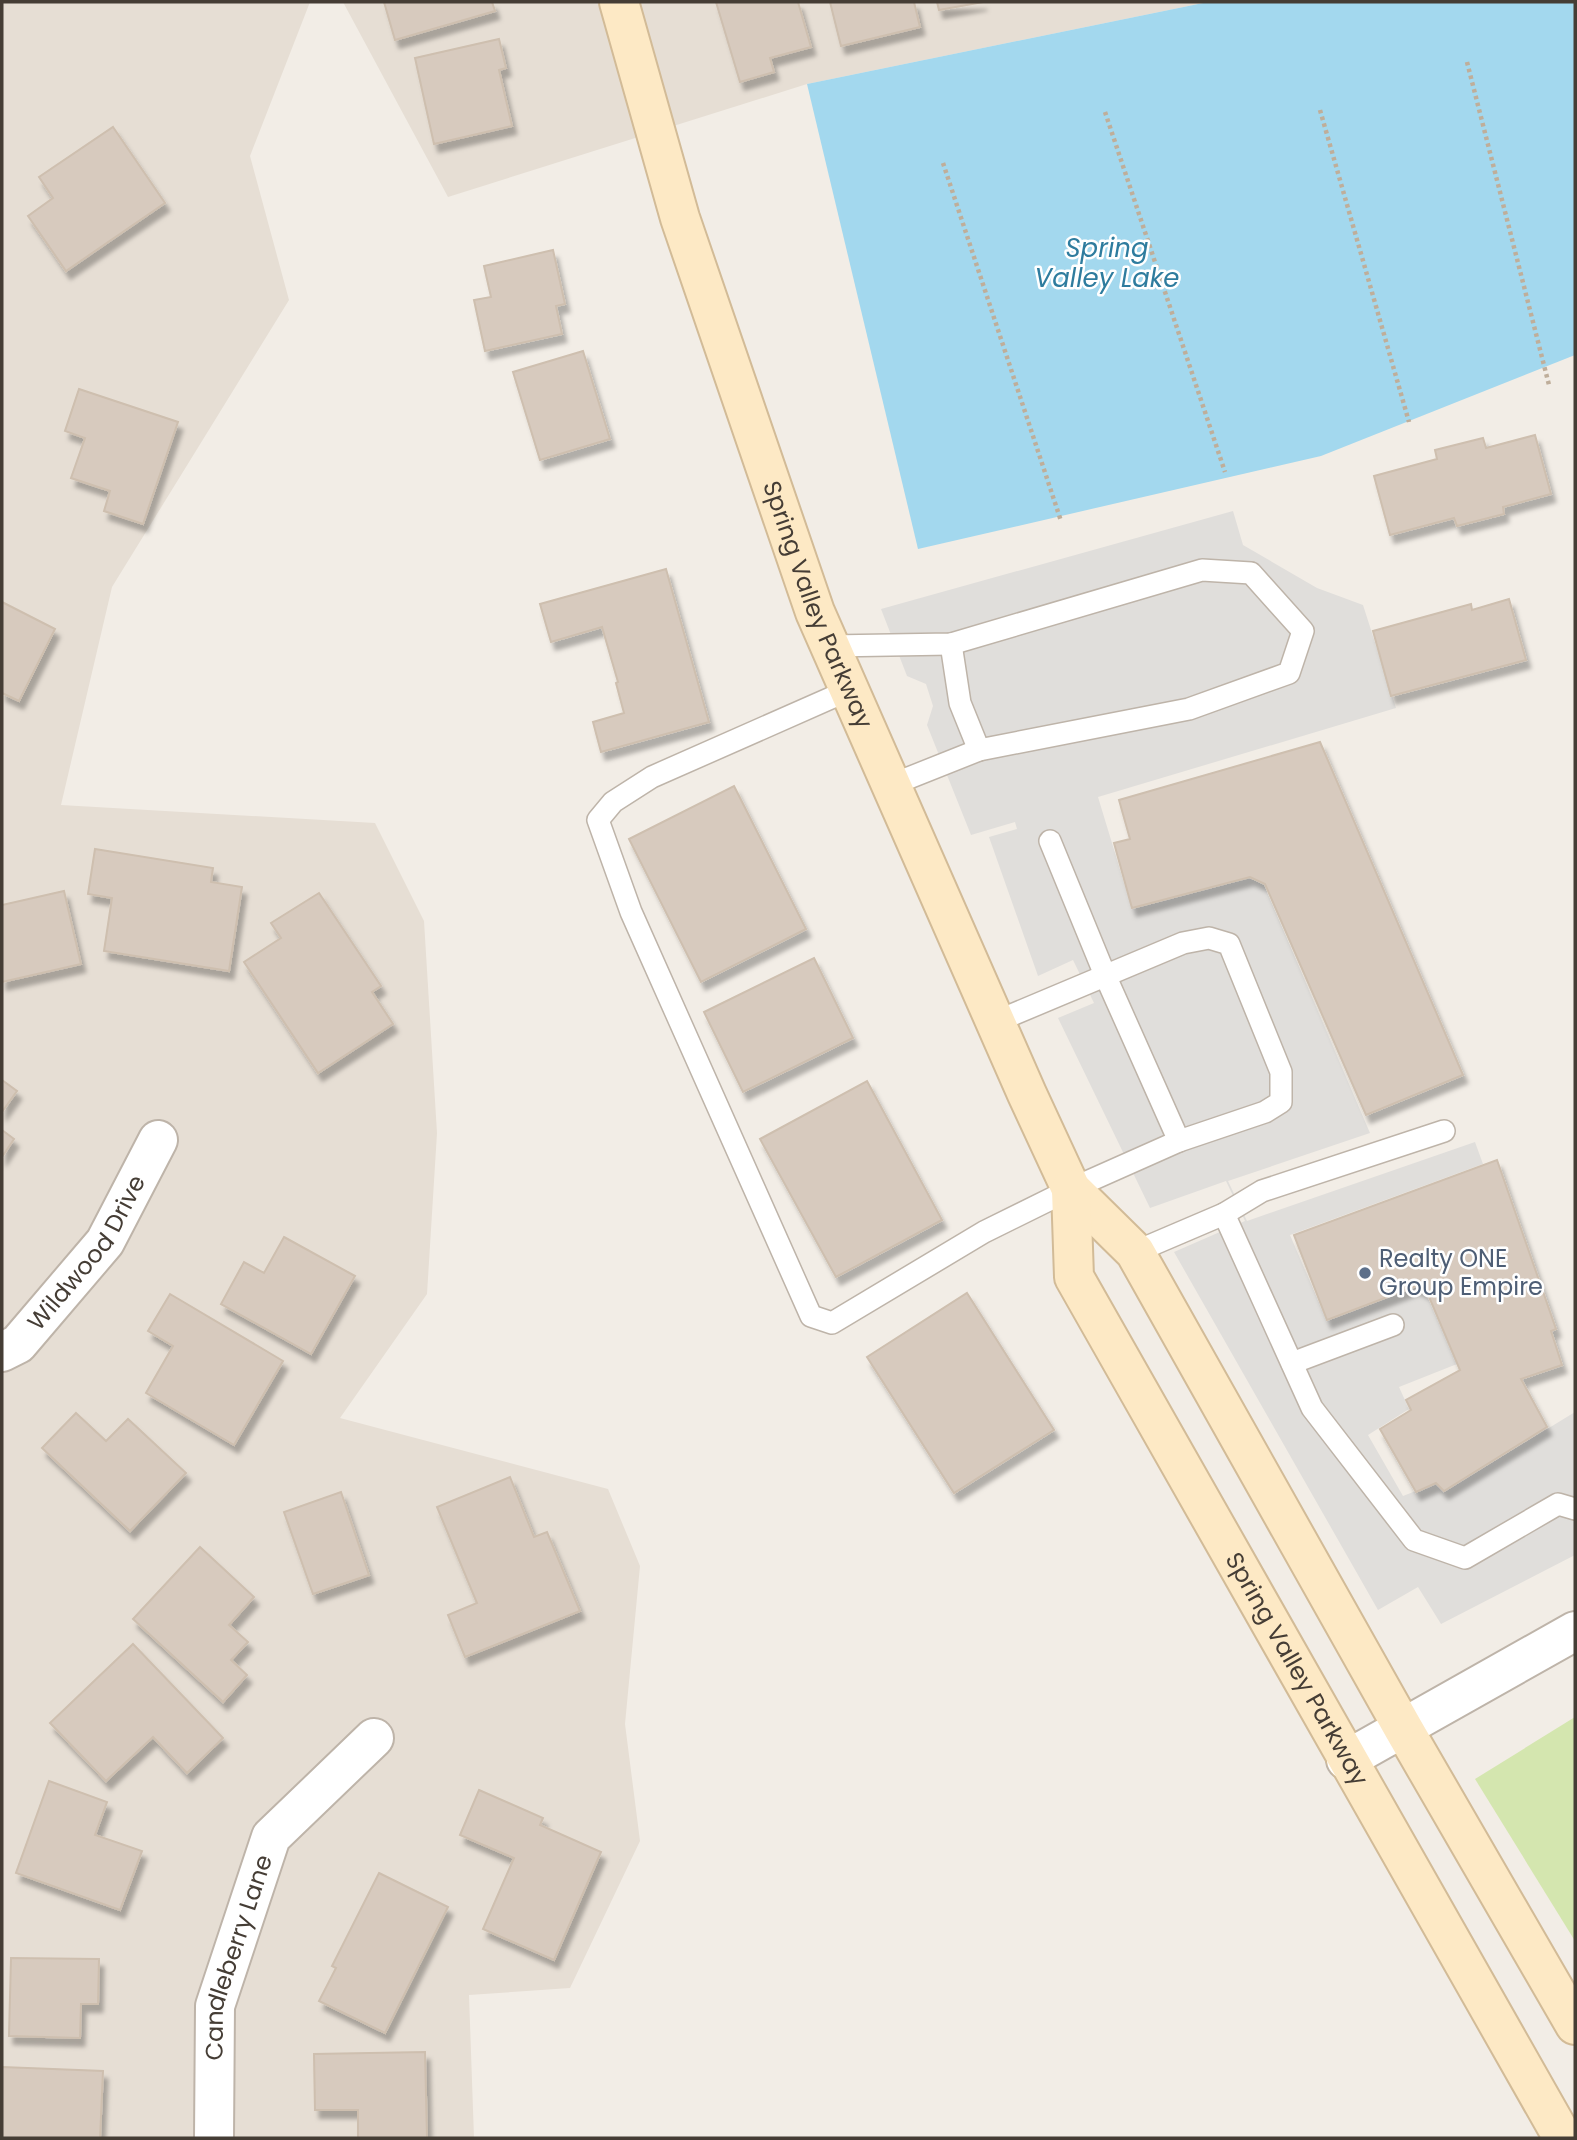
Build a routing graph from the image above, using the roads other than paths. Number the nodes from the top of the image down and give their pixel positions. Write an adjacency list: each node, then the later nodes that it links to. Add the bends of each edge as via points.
1 (619, 2): 3 (street, Spring Valley Parkway, via 680,218)
2 (951, 644): 3 (lane); 5 (lane, via 960,703); 5 (lane, via 1202,570 1251,573 1303,631 1289,673 1189,709)
3 (830, 646): 4 (street, Spring Valley Parkway)
4 (849, 690): 6 (street, Spring Valley Parkway); 13 (lane, via 652,777 613,802 598,820 631,912 811,1316 832,1323 984,1232)
5 (979, 750): 6 (lane)
6 (891, 785): 9 (street, Spring Valley Parkway)
7 (1050, 841): 8 (lane)
8 (1105, 975): 9 (lane); 12 (lane); 12 (lane, via 1183,943 1209,938 1229,944 1281,1072 1281,1102 1265,1112)
9 (995, 1022): 13 (street, Spring Valley Parkway)
10 (1444, 1131): 14 (lane, via 1262,1191)
11 (158, 1140): 17 (street, Wildwood Drive, via 105,1242 18,1344)
12 (1179, 1141): 13 (lane)
13 (1071, 1189): 15 (street, Spring Valley Parkway); 23 (street, Spring Valley Parkway, via 1074,1277)
14 (1224, 1214): 15 (lane); 18 (lane)
15 (1135, 1252): 21 (street, Spring Valley Parkway)
16 (1393, 1325): 18 (lane)
17 (2, 1352)
18 (1292, 1363): 19 (lane, via 1312,1408 1414,1541 1465,1558 1558,1504)
19 (1575, 1509)
20 (1575, 1631): 21 (street)
21 (1403, 1728): 23 (street); 24 (street, Spring Valley Parkway)
22 (374, 1738): 25 (street, Candleberry Lane, via 271,1837 215,2006)
23 (1346, 1759): 26 (street, Spring Valley Parkway)
24 (1575, 2025)
25 (214, 2138)
26 (1563, 2138)

